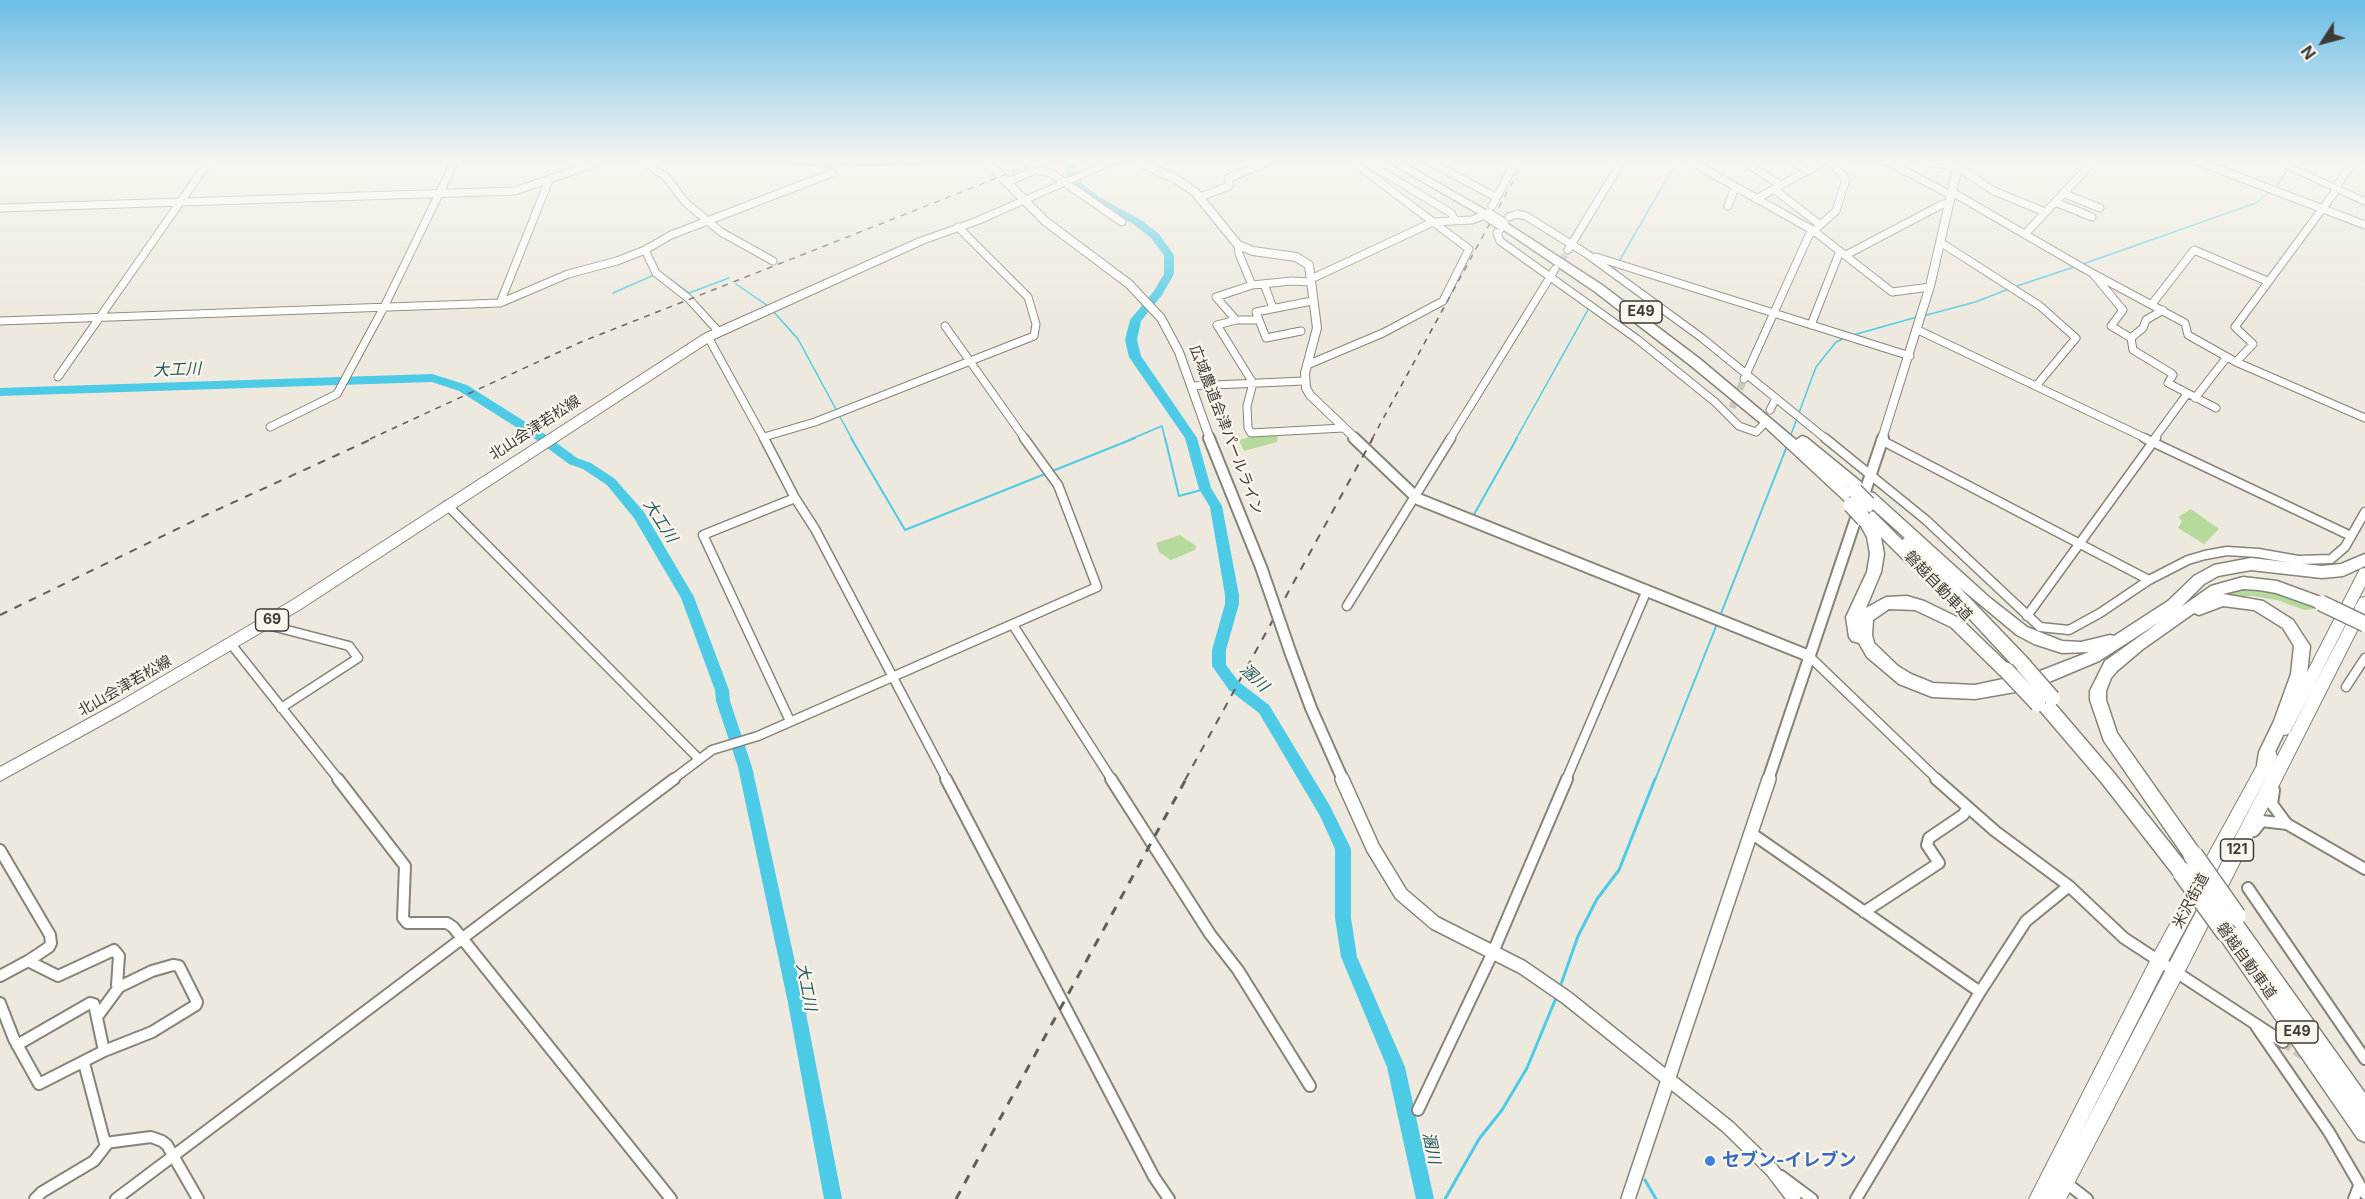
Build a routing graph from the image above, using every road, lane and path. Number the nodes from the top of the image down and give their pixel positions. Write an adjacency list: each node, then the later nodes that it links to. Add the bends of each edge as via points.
1 (169, 217): 57 (street)
2 (428, 217): 53 (street)
3 (534, 217): 51 (street)
4 (704, 217): 27 (street)
5 (719, 217): 27 (street)
6 (983, 217): 33 (main road, 北山会津若松線 / 69)
7 (1041, 217): 77 (street, 広域農道会津パールライン, via 1154,309 1172,336)
8 (1115, 217): 28 (street)
9 (1216, 217): 37 (street)
10 (1426, 217): 29 (street)
11 (1453, 217): 26 (street)
12 (1481, 217): 26 (street)
13 (1496, 217): 30 (highway, E49, bridge)
14 (1511, 217): 30 (street)
15 (1527, 217): 38 (street)
16 (1588, 217): 38 (street)
17 (1789, 217): 34 (street)
18 (1812, 217): 31 (street)
19 (1829, 217): 31 (street)
20 (1920, 217): 40 (street)
21 (1946, 217): 36 (street)
22 (1992, 217): 35 (street)
23 (2041, 217): 35 (street)
24 (2315, 217): 46 (street)
25 (2345, 217): 32 (street)
26 (1455, 220): 29 (street)
27 (709, 221): 39 (street); 42 (street)
28 (1122, 222)
29 (1433, 222): 45 (street); 72 (street, via 1469,249 1443,301 1383,333)
30 (1504, 222): 43 (street, via 1497,233 1500,241); 83 (highway, E49, via 1634,315)
31 (1820, 224): 34 (street)
32 (2365, 225)
33 (958, 227): 65 (main road, 北山会津若松線 / 69); 70 (street, via 1021,288 1032,305 1036,324 1034,336)
34 (1814, 231): 40 (street); 56 (street)
35 (2025, 234): 44 (street)
36 (1940, 242): 49 (street); 78 (street, via 2040,306 2076,338)
37 (1238, 245): 45 (street, via 1299,258 1309,265); 48 (street)
38 (1569, 247): 41 (street)
39 (645, 250): 51 (street, via 541,284); 65 (street, via 657,274 688,298)
40 (1843, 253): 49 (street, via 1892,292); 62 (street)
41 (1587, 254): 56 (street); 73 (street)
42 (773, 261)
43 (1553, 272): 83 (street, via 1730,412 1746,430 1756,432); 92 (street)
44 (2093, 273): 52 (street); 67 (street, via 2123,310 2110,326)
45 (1310, 281): 47 (street); 50 (street)
46 (2267, 281): 52 (street, via 2194,250); 71 (street, via 2235,327 2253,344)
47 (1264, 284): 48 (street); 54 (street)
48 (1252, 285): 58 (street, via 1216,297)
49 (1930, 287): 61 (street)
50 (1312, 302): 54 (street); 72 (street, via 1317,328)
51 (500, 303): 53 (street)
52 (2152, 304): 55 (street)
53 (384, 307): 57 (street); 84 (street, via 337,394)
54 (1273, 308): 59 (street, via 1256,312)
55 (2163, 310): 67 (street, via 2146,320); 69 (street, via 2185,322 2188,335)
56 (1772, 313): 62 (street); 73 (street)
57 (98, 317): 60 (street); 74 (street)
58 (1236, 320): 59 (street); 76 (street, via 1217,325)
59 (1258, 320): 64 (street, via 1266,338)
60 (0, 321)
61 (1920, 321): 68 (street); 78 (street)
62 (1811, 325): 68 (street)
63 (945, 326): 70 (street)
64 (1301, 331)
65 (719, 332): 66 (main road, 北山会津若松線 / 69)
66 (708, 337): 86 (street); 94 (main road, 北山会津若松線 / 69)
67 (2131, 338): 79 (street, via 2133,350 2172,373 2168,383)
68 (1910, 356): 87 (street)
69 (2227, 357): 71 (street); 79 (street)
70 (970, 362): 86 (street, via 815,422); 110 (street, via 1058,485 1097,587)
71 (2236, 362): 82 (street)
72 (1308, 365): 75 (street)
73 (1746, 376): 80 (street)
74 (57, 377)
75 (1304, 381): 76 (street); 85 (street, via 1310,395)
76 (1253, 383): 77 (street); 85 (street, via 1247,406 1251,433)
77 (1192, 386): 137 (street, 広域農道会津パールライン, bridge, via 1291,654 1373,848 1393,882 1413,905 1435,923)
78 (2036, 386): 88 (street)
79 (2191, 396): 81 (street); 88 (street)
80 (1776, 398): 83 (street); 90 (street)
81 (2216, 408)
82 (2365, 418)
83 (1768, 419): 89 (highway); 89 (highway, E49, via 1785,428)
84 (270, 427)
85 (1343, 428): 92 (street)
86 (764, 437): 93 (street)
87 (1881, 440): 90 (street); 98 (street)
88 (2153, 442): 97 (street); 98 (street)
89 (1818, 463): 91 (highway)
90 (1871, 474): 107 (street, via 1926,520); 113 (street)
91 (1853, 495): 95 (highway, bridge); 95 (highway)
92 (1415, 496): 102 (street); 104 (street)
93 (795, 498): 116 (street); 120 (street, via 703,535)
94 (447, 505): 108 (main road, 北山会津若松線 / 69); 121 (street)
95 (1867, 508): 111 (highway, via 2007,621 2039,640 2081,648); 111 (highway, via 1877,555 1874,572 1854,617 1856,635 1874,664 1908,687 1957,699 2011,693 2072,675); 115 (highway, 磐越自動車道)
96 (2365, 512): 97 (street)
97 (2352, 536): 101 (street, via 2331,559 2298,560 2227,551 2188,560)
98 (2080, 544): 101 (street); 107 (street)
99 (2365, 560): 106 (highway, via 2343,570 2322,572 2251,564 2228,567 2199,580)
100 (2365, 573): 122 (main road, 米沢街道 / 121)
101 (2149, 580): 107 (street, via 2069,630 2040,627)
102 (1647, 590): 113 (street); 137 (street)
103 (2322, 600): 105 (highway); 106 (highway, via 2277,587 2243,583 2217,590); 109 (highway, bridge)
104 (1347, 606)
105 (2365, 607): 124 (main road, 米沢街道 / 121)
106 (2179, 610): 111 (highway); 122 (highway, via 2222,600 2245,602 2274,614 2296,634 2302,646 2301,663)
107 (2027, 616)
108 (264, 624): 112 (main road, 北山会津若松線 / 69); 119 (street, via 349,646 358,658)
109 (2365, 624)
110 (1013, 625): 116 (street); 153 (street)
111 (2134, 640): 115 (highway, via 2069,669 2015,685 1960,693 1932,690 1892,671 1867,645 1865,620 1886,603 1907,602 1932,609); 129 (highway, via 2105,675 2098,691 2099,711 2118,751)
112 (231, 645): 119 (street); 123 (main road, 北山会津若松線 / 69)
113 (1809, 656): 125 (street); 127 (street)
114 (2365, 658): 117 (street)
115 (2015, 668): 118 (highway, bridge)
116 (891, 677): 120 (street); 166 (street)
117 (2346, 687)
118 (2044, 701): 129 (highway, 磐越自動車道 / E49); 129 (highway, 磐越自動車道 / E49, via 2129,788)
119 (281, 708): 136 (street, via 404,864 407,922 447,923)
120 (790, 721): 121 (street, via 712,750)
121 (699, 759): 136 (street)
122 (2265, 765): 139 (main road, 米沢街道 / 121)
123 (0, 774)
124 (2275, 778): 126 (street, via 2272,804); 130 (main road, 米沢街道 / 121)
125 (1968, 808): 132 (street); 134 (street, via 1929,838 1927,845 1939,862 1936,866)
126 (2287, 824): 130 (street, via 2268,820 2259,823 2238,863); 131 (street)
127 (1751, 833): 134 (street); 152 (street)
128 (0, 850): 138 (street, via 50,936 49,947)
129 (2187, 863): 135 (highway, 磐越自動車道 / E49, bridge)
130 (2229, 867): 140 (main road, 米沢街道 / 121)
131 (2365, 869)
132 (2069, 886): 139 (street, via 2124,938); 143 (street, via 2026,921)
133 (2248, 888): 150 (street)
134 (1864, 912): 143 (street)
135 (2231, 922): 155 (highway, 磐越自動車道 / E49); 156 (highway, 磐越自動車道 / E49)
136 (461, 938): 158 (street); 165 (street)
137 (1493, 952): 152 (street, 広域農道会津パールライン, via 1568,998); 154 (street)
138 (28, 961): 141 (street); 142 (street, via 58,976 114,950 120,956)
139 (2159, 962): 140 (street); 171 (main road, 米沢街道 / 121)
140 (2175, 973): 146 (street); 160 (main road, 米沢街道 / 121)
141 (0, 976)
142 (119, 987): 145 (street); 149 (street, via 152,971 179,966 197,1002 152,1032)
143 (1980, 992): 170 (street)
144 (0, 1003): 148 (street)
145 (97, 1017): 148 (street, via 94,1004 90,1003); 149 (street)
146 (2254, 1023): 147 (street); 161 (street, via 2329,1132)
147 (2283, 1042)
148 (17, 1045): 151 (street, via 39,1084)
149 (105, 1051): 151 (street)
150 (2365, 1059)
151 (84, 1063): 157 (street, via 102,1136)
152 (1668, 1079): 159 (street, via 1728,1127); 167 (street)
153 (1310, 1086)
154 (1418, 1110)
155 (2365, 1110)
156 (2365, 1132)
157 (108, 1143): 158 (street, via 151,1137 167,1144); 162 (street, via 94,1161)
158 (173, 1156): 163 (street); 164 (street)
159 (1772, 1170): 168 (street); 169 (street)
160 (2065, 1182): 172 (main road, 米沢街道 / 121); 173 (street)
161 (2362, 1190): 174 (street)
162 (35, 1199)
163 (116, 1199)
164 (198, 1199)
165 (671, 1199)
166 (1169, 1199)
167 (1628, 1199)
168 (1794, 1199)
169 (1812, 1199)
170 (1857, 1199)
171 (2038, 1199)
172 (2056, 1199)
173 (2087, 1199)
174 (2354, 1199)

